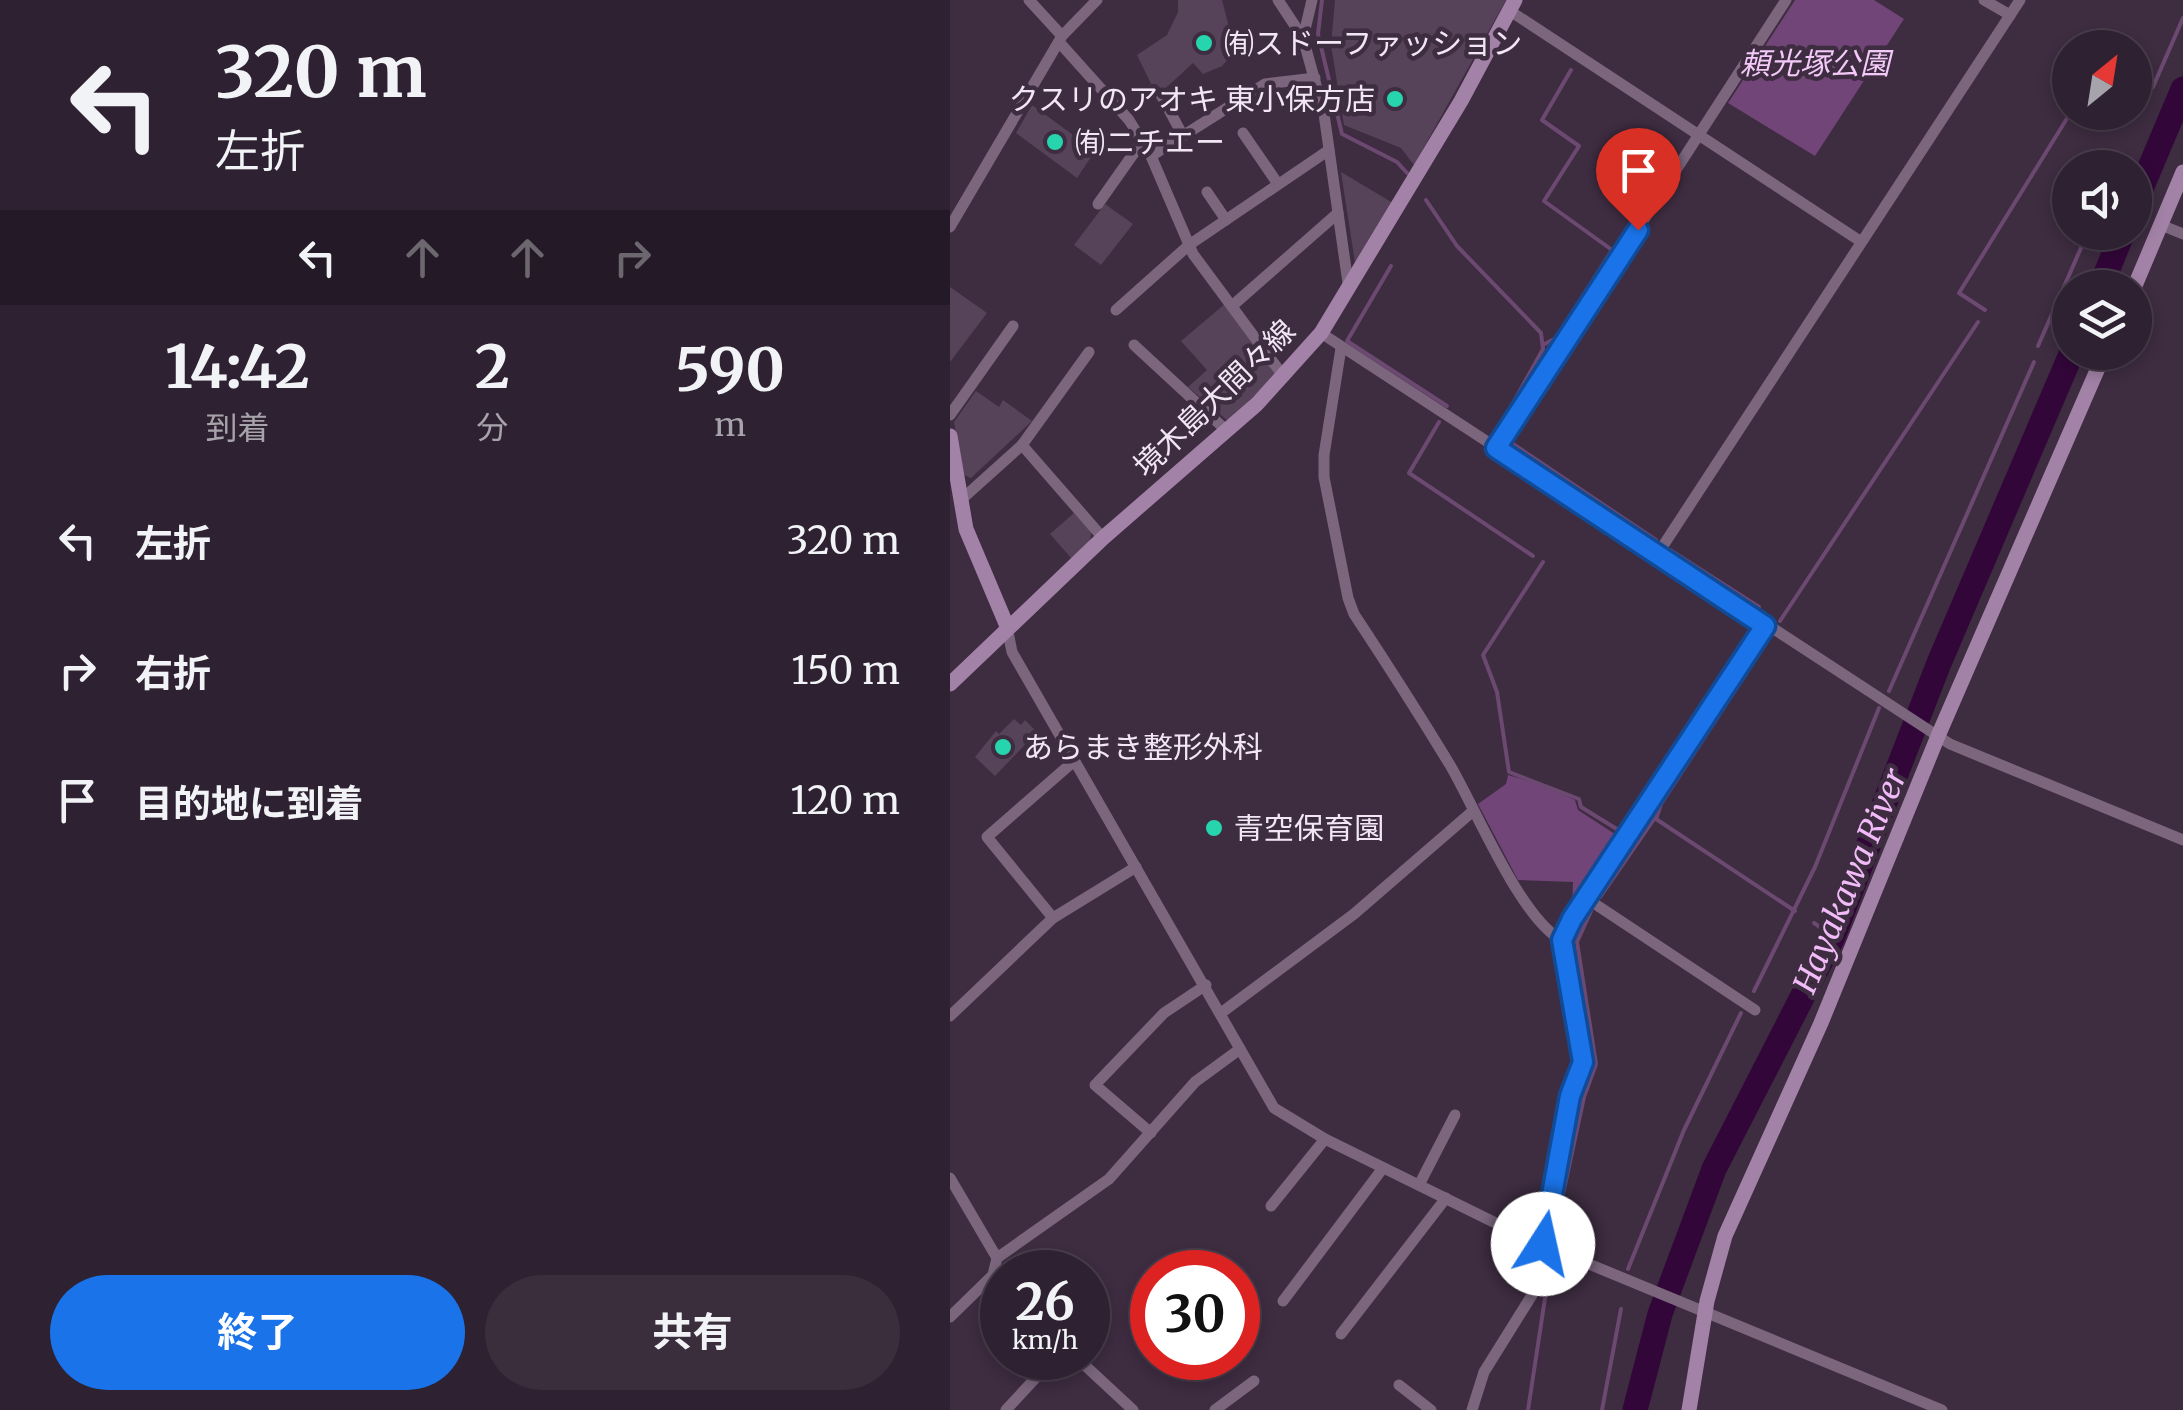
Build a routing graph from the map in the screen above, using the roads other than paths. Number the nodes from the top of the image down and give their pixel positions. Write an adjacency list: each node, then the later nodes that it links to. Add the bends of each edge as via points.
1 (1029, 0): 11 (street)
2 (1097, 0): 11 (street)
3 (1278, 0): 10 (street)
4 (1312, 0): 10 (street)
5 (1786, 0): 16 (street)
6 (1984, 0): 9 (street)
7 (2020, 0): 9 (street)
8 (1512, 5): 16 (street); 32 (street, 境木島大間々線)
9 (2010, 15): 29 (street)
10 (1303, 38): 12 (street)
11 (1060, 39): 17 (street, via 1120,107); 27 (street)
12 (1315, 78): 15 (street, via 1265,84); 18 (street)
13 (1161, 94): 15 (street)
14 (1244, 133): 21 (street)
15 (1182, 134): 19 (street)
16 (1699, 136): 29 (street); 46 (street)
17 (1141, 143): 19 (street); 23 (street)
18 (1329, 150): 21 (street); 24 (street)
19 (1151, 156): 30 (street)
20 (2183, 172): 26 (street)
21 (1278, 184): 25 (street)
22 (1207, 192): 25 (street)
23 (1098, 204)
24 (1338, 214): 32 (street); 33 (street)
25 (1226, 220): 30 (street)
26 (2161, 225): 28 (street); 31 (street)
27 (950, 227)
28 (2183, 234)
29 (1860, 241): 49 (street)
30 (1189, 245): 33 (street); 34 (street)
31 (2142, 270)
32 (1350, 292): 36 (street, 境木島大間々線)
33 (1232, 306): 41 (street)
34 (1116, 310)
35 (1013, 326): 42 (street)
36 (1321, 333): 38 (street); 41 (street, 境木島大間々線)
37 (1134, 346): 43 (street)
38 (1341, 348): 46 (street); 55 (street, via 1324,477 1348,598)
39 (1089, 352): 45 (street)
40 (2097, 370): 53 (street)
41 (1284, 377): 43 (street, 境木島大間々線)
42 (950, 415)
43 (1227, 431): 48 (street, 境木島大間々線)
44 (950, 436): 47 (street)
45 (1022, 445): 47 (street); 48 (street)
46 (1496, 448): 49 (street)
47 (962, 499): 50 (street, via 966,530)
48 (1103, 538): 50 (street, 境木島大間々線)
49 (1657, 555): 51 (street)
50 (1007, 626): 52 (street, 境木島大間々線); 54 (street, via 1012,652)
51 (1765, 626): 53 (street); 58 (street)
52 (950, 684)
53 (1935, 734): 56 (street); 79 (street, via 1821,1023 1725,1236)
54 (1074, 761): 57 (street); 59 (street, via 987,837)
55 (1472, 811): 60 (street, via 1550,934); 63 (street, via 1354,914)
56 (2183, 840)
57 (1136, 867): 59 (street); 61 (street)
58 (1586, 898): 60 (street); 62 (street)
59 (1053, 918): 64 (street)
60 (1562, 940): 74 (street, via 1583,1062 1570,1096)
61 (1206, 985): 63 (street); 67 (street, via 1164,1013 1095,1085)
62 (1755, 1010)
63 (1221, 1014): 65 (street)
64 (950, 1016)
65 (1240, 1049): 67 (street, via 1195,1082); 68 (street, via 1274,1108)
66 (1455, 1115): 71 (street)
67 (1151, 1133): 76 (street, via 1109,1179)
68 (1325, 1139): 69 (street); 73 (street)
69 (1383, 1168): 71 (street); 78 (street)
70 (950, 1178): 75 (street)
71 (1419, 1185): 72 (street)
72 (1446, 1198): 74 (street); 81 (street)
73 (1270, 1206)
74 (1543, 1244): 79 (street); 90 (street, via 1537,1287 1484,1372)
75 (991, 1250)
76 (1007, 1250)
77 (980, 1294): 80 (street)
78 (1284, 1301)
79 (1700, 1311): 91 (street); 92 (street)
80 (950, 1317)
81 (1342, 1334)
82 (1034, 1380): 86 (street)
83 (1101, 1380): 87 (street)
84 (1254, 1380): 88 (street)
85 (1399, 1386): 89 (street)
86 (1006, 1410)
87 (1133, 1410)
88 (1215, 1410)
89 (1431, 1410)
90 (1472, 1410)
91 (1689, 1410)
92 (1942, 1410)

